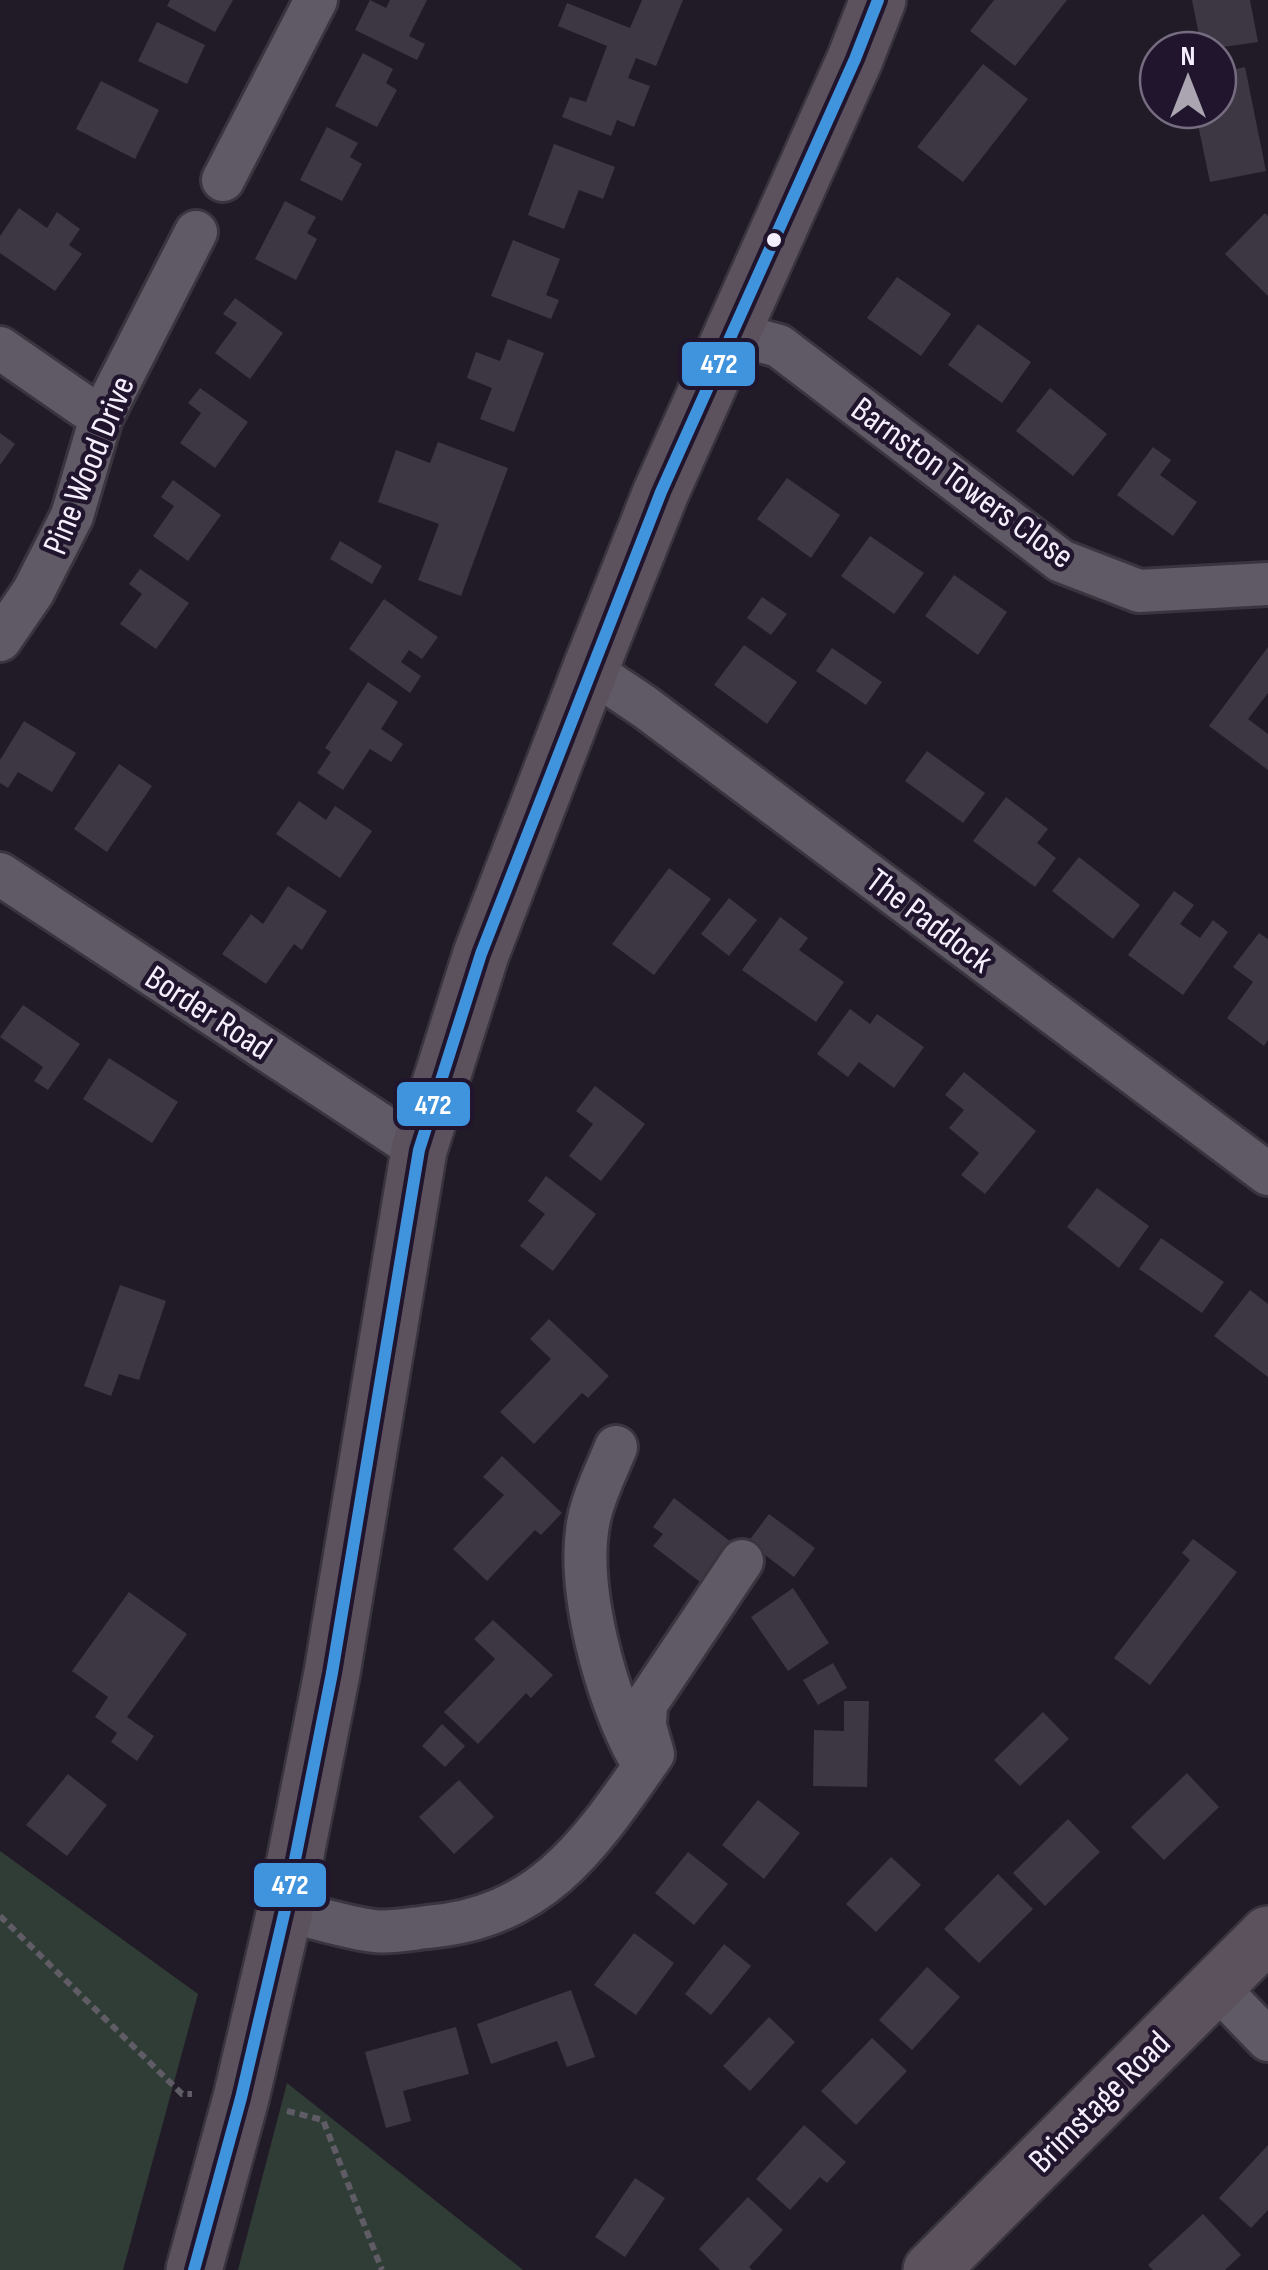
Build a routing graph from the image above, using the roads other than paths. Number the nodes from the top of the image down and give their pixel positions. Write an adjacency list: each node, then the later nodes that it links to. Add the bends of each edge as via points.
1 (316, 0): 3 (street)
2 (878, 0): 5 (main road)
3 (224, 180)
4 (196, 232): 7 (street, Pine Wood Drive)
5 (732, 332): 8 (street, Barnston Towers Close, via 779,346 1061,562 1139,591); 10 (main road)
6 (0, 348): 7 (street)
7 (101, 418): 9 (street, Pine Wood Drive, via 72,516)
8 (1268, 584)
9 (0, 640)
10 (590, 670): 12 (main road, via 481,954); 13 (street, The Paddock)
11 (0, 874): 12 (street, Border Road)
12 (418, 1150): 17 (main road, via 332,1673)
13 (1268, 1174)
14 (616, 1446): 16 (street, via 589,1517 585,1570 615,1708)
15 (742, 1561): 16 (street, via 646,1704)
16 (649, 1760): 17 (street, via 586,1847 546,1885 504,1908 452,1925 377,1932)
17 (285, 1910): 21 (main road)
18 (1268, 1934): 19 (main road, Brimstage Road)
19 (1214, 1985): 20 (street); 22 (main road, Brimstage Road)
20 (1268, 2040)
21 (194, 2270)
22 (932, 2270)

